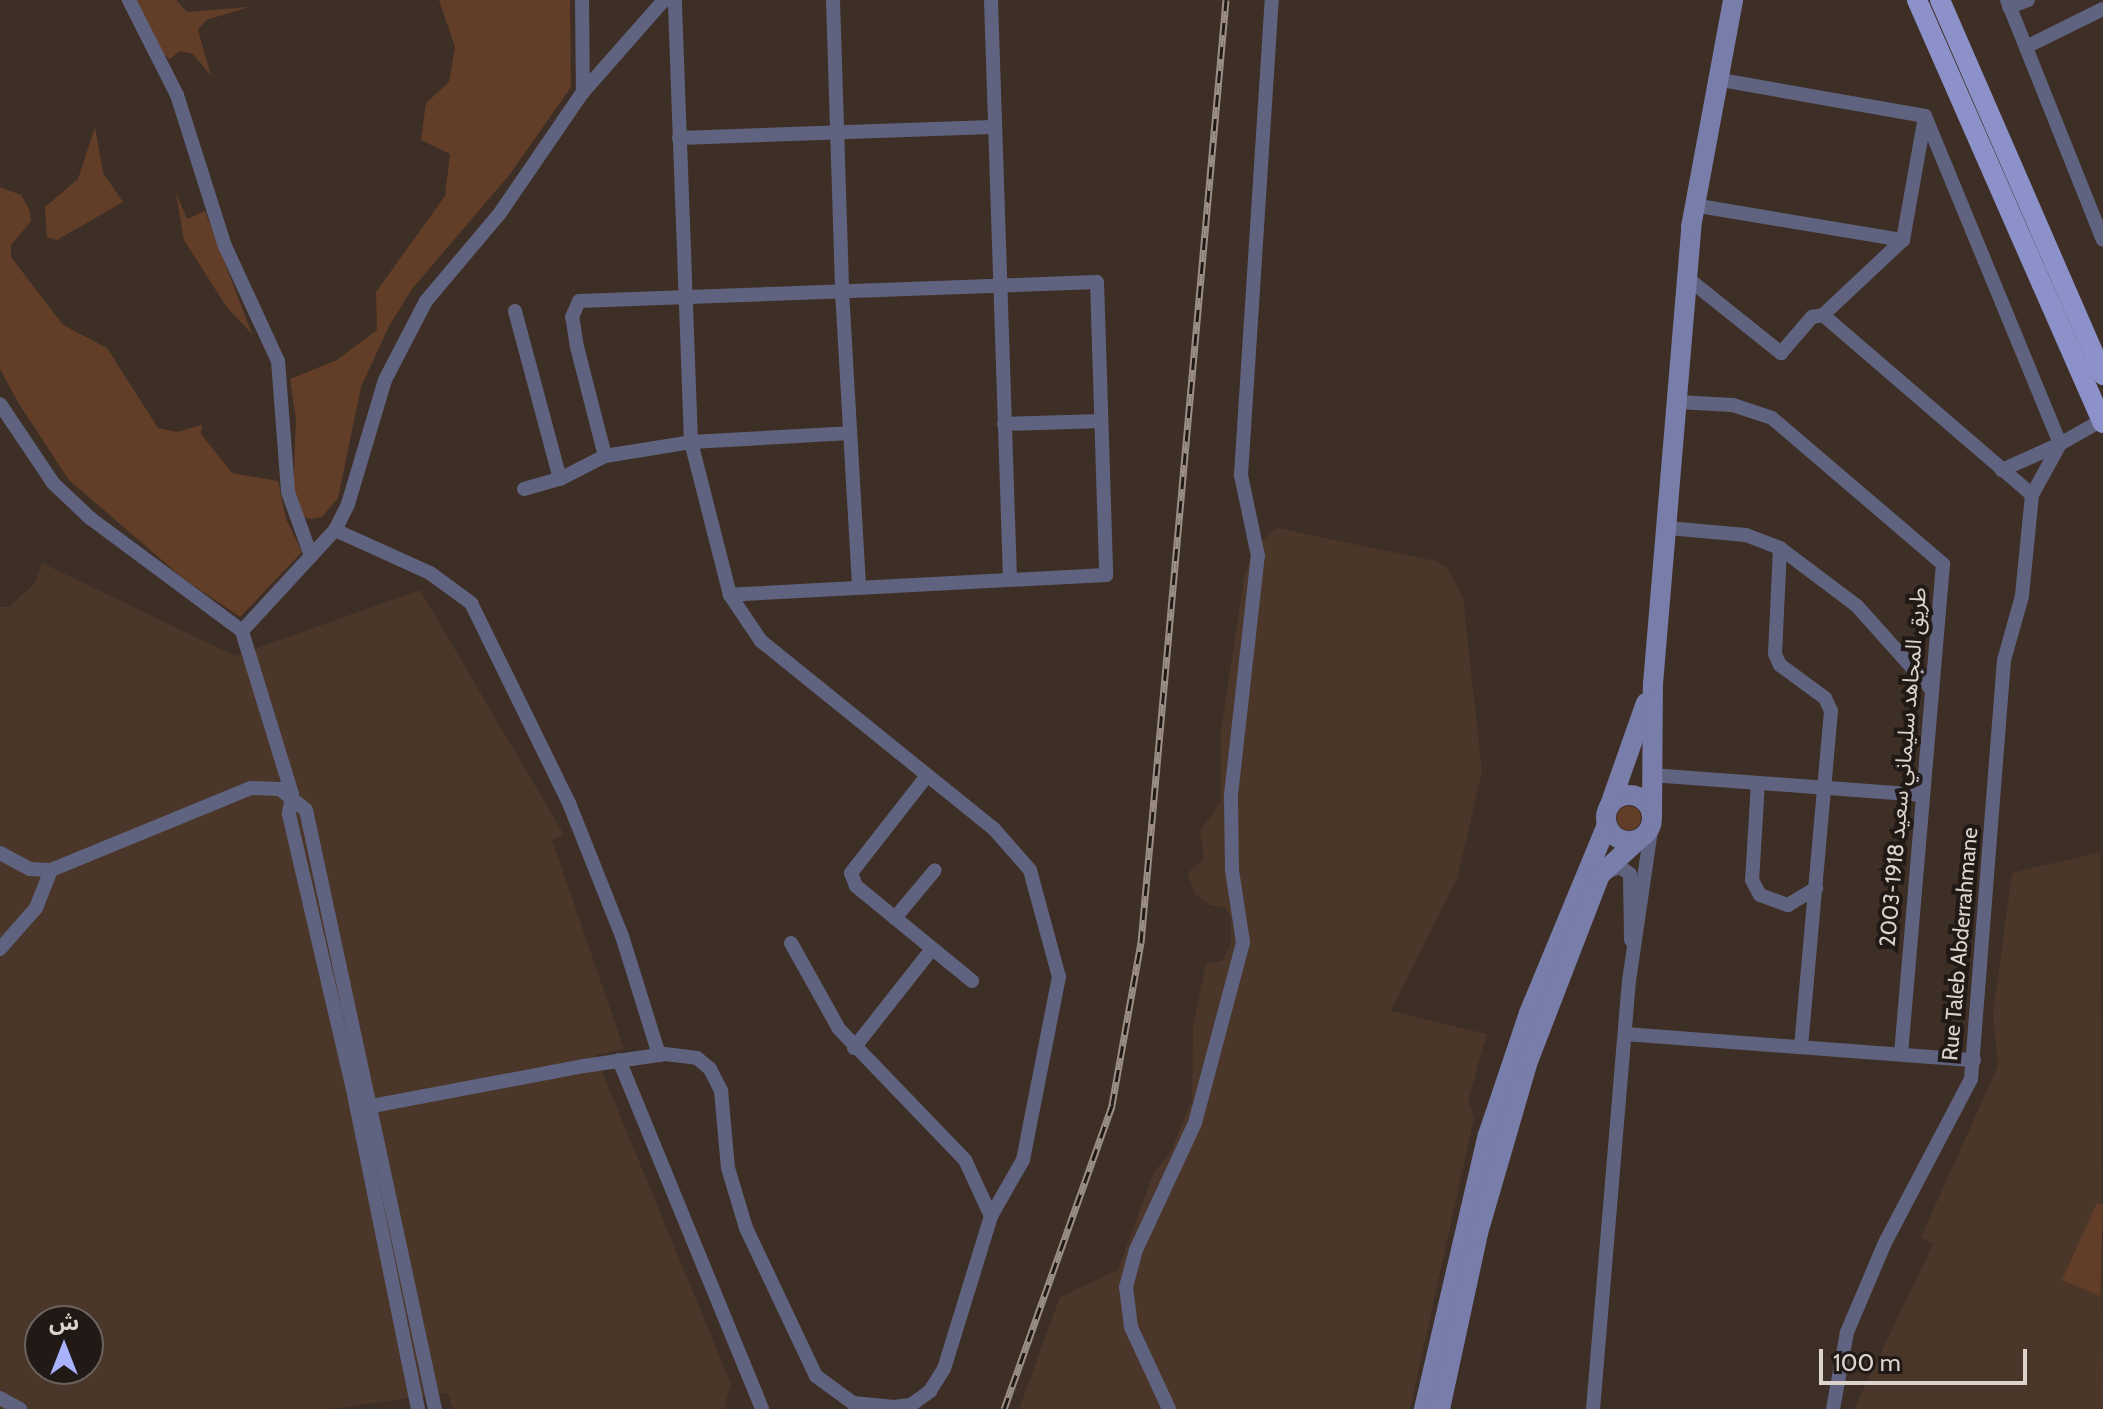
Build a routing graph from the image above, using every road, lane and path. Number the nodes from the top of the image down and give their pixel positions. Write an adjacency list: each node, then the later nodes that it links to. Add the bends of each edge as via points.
1 (129, 0): 47 (street, via 177,95 225,246 278,361 287,421 288,492)
2 (582, 0): 16 (street)
3 (664, 0): 16 (street)
4 (675, 0): 20 (street)
5 (833, 0): 19 (street)
6 (991, 0): 18 (street)
7 (1272, 0): 89 (street, via 1241,475 1258,556 1231,795 1232,870 1242,952 1195,1123 1136,1250 1126,1287 1131,1327)
8 (1733, 0): 15 (main road)
9 (1917, 0): 34 (main road)
10 (1940, 0): 30 (main road)
11 (2028, 0): 12 (street)
12 (2008, 4): 14 (street)
13 (2103, 9): 14 (street)
14 (2026, 47): 23 (street)
15 (1716, 79): 17 (street); 21 (main road)
16 (583, 92): 45 (street, via 500,213 426,301 406,335 370,420 361,465)
17 (1925, 116): 22 (street); 38 (street)
18 (992, 127): 19 (street); 25 (street)
19 (837, 131): 20 (street); 26 (street)
20 (679, 138): 27 (street)
21 (1693, 205): 22 (street); 24 (main road)
22 (1903, 240): 29 (street)
23 (2103, 240)
24 (1686, 277): 29 (street, via 1781,353 1812,317); 31 (main road)
25 (999, 285): 26 (street); 33 (street, via 1097,282); 35 (street)
26 (842, 291): 27 (street); 36 (street)
27 (684, 298): 37 (street); 39 (street, via 579,301 573,307 577,347)
28 (515, 311): 41 (street)
29 (1823, 315): 40 (street)
30 (2103, 375)
31 (1678, 402): 44 (main road); 53 (street, طريق المجاهد سليماني سعيد 1918-2003, via 1733,405 1772,418 1943,564)
32 (0, 404): 51 (street, via 38,463 90,518)
33 (1101, 421): 35 (street); 48 (street, via 1106,575)
34 (2102, 422): 38 (street)
35 (1004, 424): 48 (street)
36 (850, 433): 37 (street); 49 (street)
37 (691, 442): 39 (street); 50 (street)
38 (2060, 444): 40 (street); 43 (street)
39 (605, 456): 41 (street)
40 (2002, 470): 43 (street)
41 (560, 479): 42 (street)
42 (524, 489)
43 (2032, 495): 81 (street, Rue Taleb Abderrahmane, via 2022,596 2004,660)
44 (1668, 528): 46 (street, via 1746,535); 52 (main road)
45 (335, 530): 47 (street); 79 (street, via 430,573 471,603 569,803 622,936)
46 (1780, 548): 53 (street, via 1857,606); 57 (street, via 1775,654 1780,665 1825,698 1831,711)
47 (311, 556): 51 (street)
48 (1010, 579): 49 (street)
49 (859, 585): 50 (street)
50 (730, 595): 55 (street, via 761,641)
51 (242, 631): 58 (street)
52 (1653, 684): 54 (main road); 61 (main road)
53 (1932, 690): 59 (street, طريق المجاهد سليماني سعيد 1918-2003)
54 (1651, 775): 56 (street); 60 (main road)
55 (926, 777): 69 (street, via 851,873 856,886); 83 (street, via 994,829 1030,870 1056,954 1059,977 1023,1160)
56 (1758, 783): 57 (street); 68 (street, via 1752,880 1760,895 1788,905)
57 (1825, 787): 59 (street); 68 (street)
58 (292, 794): 64 (street, via 265,786 236,791); 82 (street, via 306,810); 86 (street, via 289,814 355,1098)
59 (1922, 795): 78 (street, طريق المجاهد سليماني سعيد 1918-2003)
60 (1652, 819): 61 (main road, via 1646,802 1632,795 1618,798); 62 (main road); 74 (street)
61 (1608, 822): 62 (main road); 90 (main road, via 1534,1001 1488,1135)
62 (1630, 846): 66 (street); 67 (main road)
63 (0, 853): 64 (street, via 30,869)
64 (51, 870): 71 (street, via 36,908)
65 (935, 870): 69 (street)
66 (1630, 874): 67 (street, via 1620,867); 74 (street)
67 (1600, 875): 91 (main road, via 1515,1101 1478,1233)
68 (1816, 888): 76 (street)
69 (895, 918): 72 (street)
70 (791, 943): 77 (street)
71 (0, 949)
72 (932, 949): 73 (street); 77 (street)
73 (972, 981)
74 (1629, 981): 75 (street)
75 (1625, 1034): 76 (street); 92 (street)
76 (1801, 1047): 78 (street)
77 (854, 1048): 83 (street, via 965,1160)
78 (1901, 1054): 81 (street)
79 (659, 1055): 80 (street); 83 (street, via 697,1058 715,1077 728,1168 746,1228 816,1376 840,1396 894,1407 911,1405 930,1391 944,1369)
80 (619, 1060): 82 (street); 88 (street)
81 (1974, 1060): 93 (street, Rue Taleb Abderrahmane, via 1965,1094 1884,1245 1847,1332)
82 (372, 1106): 87 (street)
83 (991, 1216)
84 (0, 1398): 85 (street)
85 (20, 1409)
86 (417, 1409)
87 (435, 1409)
88 (762, 1409)
89 (1169, 1409)
90 (1424, 1409)
91 (1440, 1409)
92 (1593, 1409)
93 (1833, 1409)

